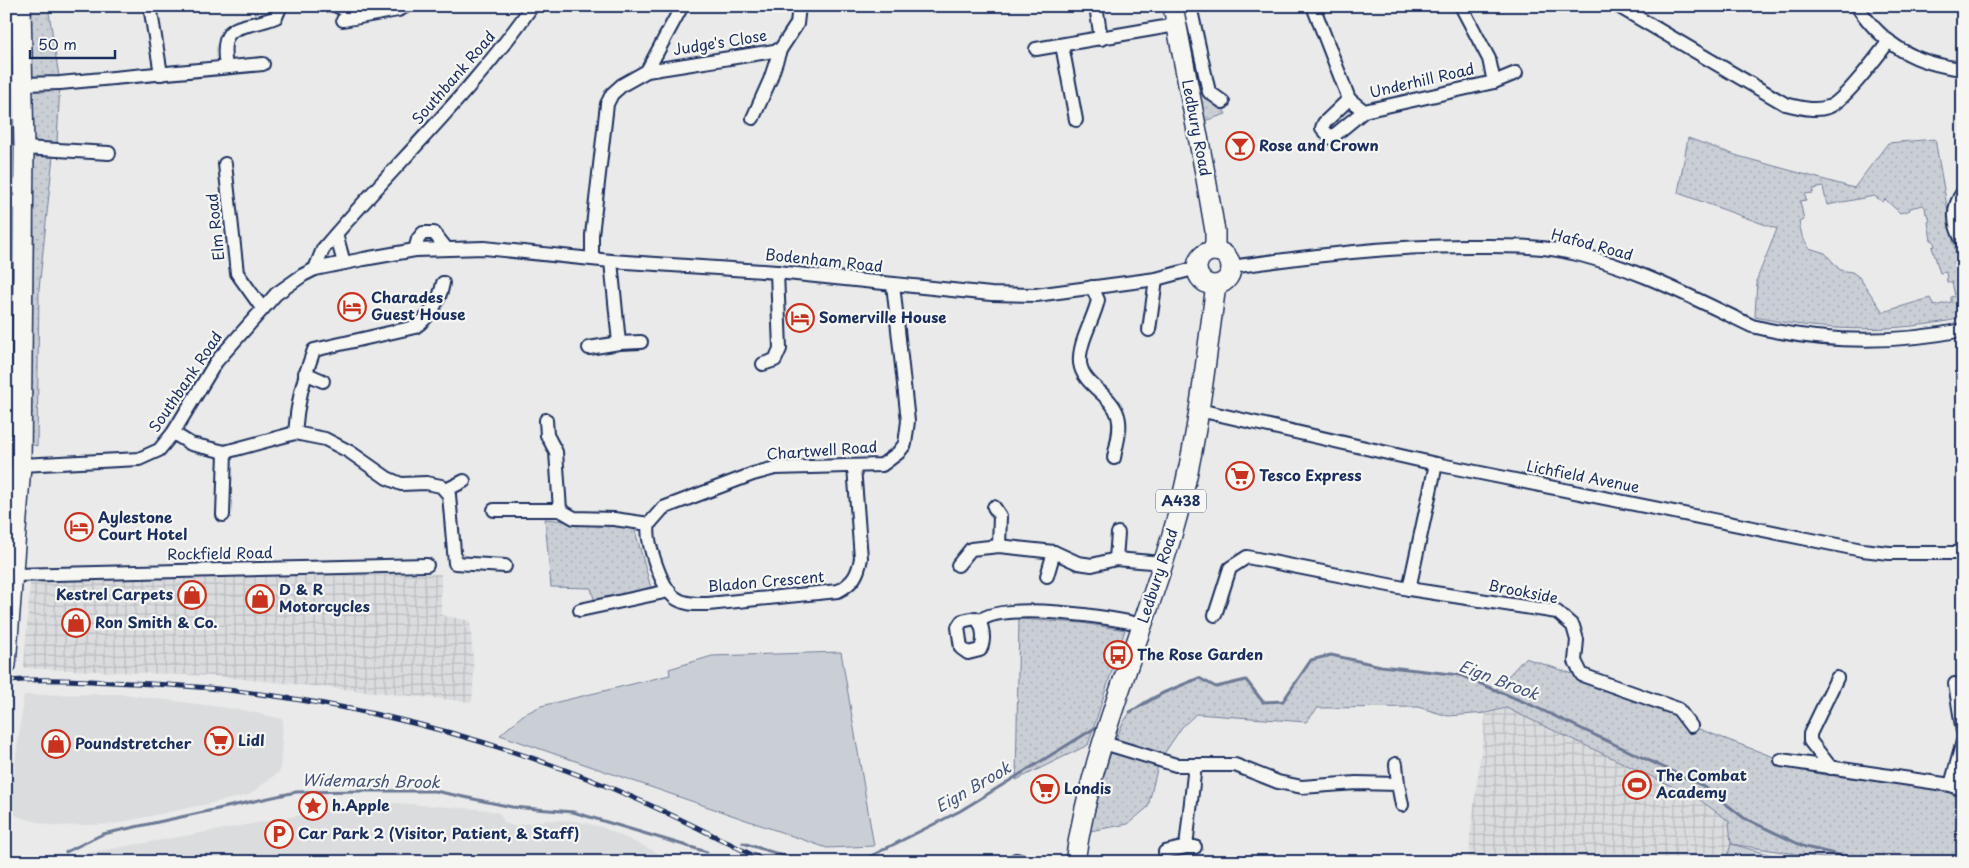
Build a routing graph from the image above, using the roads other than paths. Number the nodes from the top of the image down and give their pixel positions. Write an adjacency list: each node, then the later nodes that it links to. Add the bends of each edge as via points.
1 (22, 6): 31 (highway)
2 (150, 6): 29 (street)
3 (337, 6): 16 (street)
4 (406, 6): 16 (street, via 398,10)
5 (532, 6): 42 (street, Southbank Road, via 504,47 456,103)
6 (682, 6): 27 (street, Judge's Close)
7 (799, 6): 23 (street, Judge's Close, via 797,24)
8 (1096, 6): 19 (street)
9 (1173, 6): 18 (highway, Ledbury Road)
10 (1190, 6): 33 (street, Ledbury Road, via 1209,92)
11 (1313, 6): 32 (street, Underhill Road)
12 (1461, 6): 30 (street, Underhill Road, via 1489,59)
13 (1618, 6): 20 (street, via 1785,104 1809,110 1830,107)
14 (1857, 6): 20 (street)
15 (279, 10): 25 (street, via 276,17 230,31 223,50)
16 (359, 12): 17 (street)
17 (343, 20)
18 (1176, 25): 19 (street); 44 (highway, Ledbury Road, via 1215,231)
19 (1101, 39): 21 (street)
20 (1889, 41): 26 (street, via 1900,52 1937,66)
21 (1062, 45): 22 (street); 36 (street)
22 (1036, 49)
23 (780, 50): 27 (street, Judge's Close); 35 (street)
24 (263, 64): 25 (street)
25 (226, 67): 29 (street)
26 (1963, 69)
27 (647, 70): 45 (street, Judge's Close, via 622,85 607,104 615,112 605,204 596,211)
28 (1516, 73): 30 (street)
29 (160, 74): 31 (street)
30 (1494, 82): 34 (street, Underhill Road)
31 (23, 84): 37 (highway)
32 (1349, 98): 34 (street, Underhill Road); 34 (street, Underhill Road, via 1324,123 1322,128 1331,138)
33 (1223, 102)
34 (1364, 111)
35 (753, 118)
36 (1076, 120)
37 (24, 148): 38 (street); 41 (highway)
38 (109, 153)
39 (225, 164): 57 (street, Elm Road, via 238,272)
40 (1963, 192): 43 (street, via 1954,215 1956,229)
41 (15, 202): 71 (highway)
42 (336, 234): 47 (street); 50 (street, Southbank Road, via 323,249)
43 (1963, 242)
44 (1214, 251): 48 (highway, via 1228,257); 49 (highway, via 1202,256)
45 (592, 258): 46 (street, Bodenham Road); 47 (street, Bodenham Road, via 484,248 446,248 415,250)
46 (611, 261): 51 (street, Bodenham Road); 61 (street)
47 (344, 263): 50 (street, Bodenham Road)
48 (1231, 267): 55 (highway, via 1227,279); 59 (street, Hafod Road, via 1337,253 1451,246 1521,246 1563,251 1622,267 1752,326 1773,331 1890,340 1925,338)
49 (1197, 268): 52 (street, Bodenham Road); 55 (highway, via 1203,281)
50 (315, 270): 57 (street, Southbank Road, via 287,285)
51 (777, 272): 54 (street, Bodenham Road); 63 (street, via 780,349 775,360)
52 (1156, 279): 56 (street, Bodenham Road); 58 (street)
53 (443, 283): 64 (street, via 435,305 421,324 384,336 314,350)
54 (894, 284): 56 (street, Bodenham Road, via 990,294 1036,295); 74 (street, Chartwell Road, via 908,421 905,444 882,464)
55 (1216, 285): 66 (highway, Ledbury Road / A438)
56 (1092, 288): 72 (street, via 1098,300 1080,363 1091,383 1118,416)
57 (262, 308): 68 (street, Southbank Road, via 216,362)
58 (1148, 330)
59 (1963, 330)
60 (641, 342): 61 (street)
61 (619, 344): 62 (street)
62 (589, 348)
63 (763, 364)
64 (305, 373): 65 (street); 69 (street, via 297,402)
65 (323, 381)
66 (1199, 410): 73 (street, Lichfield Avenue); 87 (highway, Ledbury Road / A438, via 1185,489)
67 (546, 420): 79 (street, via 547,435 556,452)
68 (173, 433): 70 (street, via 191,444); 71 (street, Southbank Road, via 154,454 139,459)
69 (295, 433): 70 (street); 76 (street, via 325,439 401,484 426,482)
70 (225, 452): 80 (street)
71 (16, 453): 92 (highway)
72 (1114, 458)
73 (1436, 464): 85 (street, Lichfield Avenue, via 1862,550); 93 (street)
74 (854, 467): 81 (street, Chartwell Road, via 776,468 753,474 663,508); 94 (street, Bladon Crescent, via 861,558 851,584 838,591 708,604 688,604)
75 (464, 481): 76 (street)
76 (447, 493): 90 (street, via 455,563)
77 (994, 507): 83 (street, via 1000,516)
78 (494, 510): 79 (street)
79 (560, 510): 81 (street, via 574,518)
80 (223, 515)
81 (649, 524): 94 (street, via 649,542)
82 (1118, 533): 86 (street)
83 (999, 546): 84 (street); 89 (street, via 971,549)
84 (1054, 552): 86 (street, via 1078,563 1092,565); 91 (street)
85 (1963, 553)
86 (1116, 559): 87 (street)
87 (1163, 563): 99 (highway, Ledbury Road / A438)
88 (427, 565): 92 (street, Rockfield Road)
89 (958, 565)
90 (505, 566)
91 (1047, 576)
92 (10, 581): 96 (highway)
93 (1409, 589): 97 (street, Brookside, via 1247,557 1230,568); 103 (street, Brookside, via 1557,612 1573,626 1577,640 1575,661 1582,675 1678,709)
94 (669, 591): 95 (street)
95 (580, 610)
96 (9, 615): 100 (highway)
97 (1215, 615)
98 (979, 621): 99 (street, via 1012,612 1090,615)
99 (1142, 625): 105 (highway, Ledbury Road / A438)
100 (7, 658)
101 (1837, 678): 110 (street, via 1810,734 1810,741)
102 (1955, 684): 104 (street)
103 (1691, 726)
104 (1963, 732)
105 (1105, 737): 109 (street, via 1159,761); 117 (highway, Ledbury Road / A438, via 1079,832)
106 (1963, 741): 112 (street)
107 (1781, 760): 110 (street)
108 (1396, 764): 111 (street)
109 (1196, 765): 111 (street, via 1235,765 1278,782 1302,787); 114 (street, via 1191,847)
110 (1831, 768): 112 (street)
111 (1398, 784): 113 (street)
112 (1957, 788)
113 (1402, 805)
114 (1165, 852)
115 (1013, 862): 116 (street)
116 (1023, 862)
117 (1075, 862)

